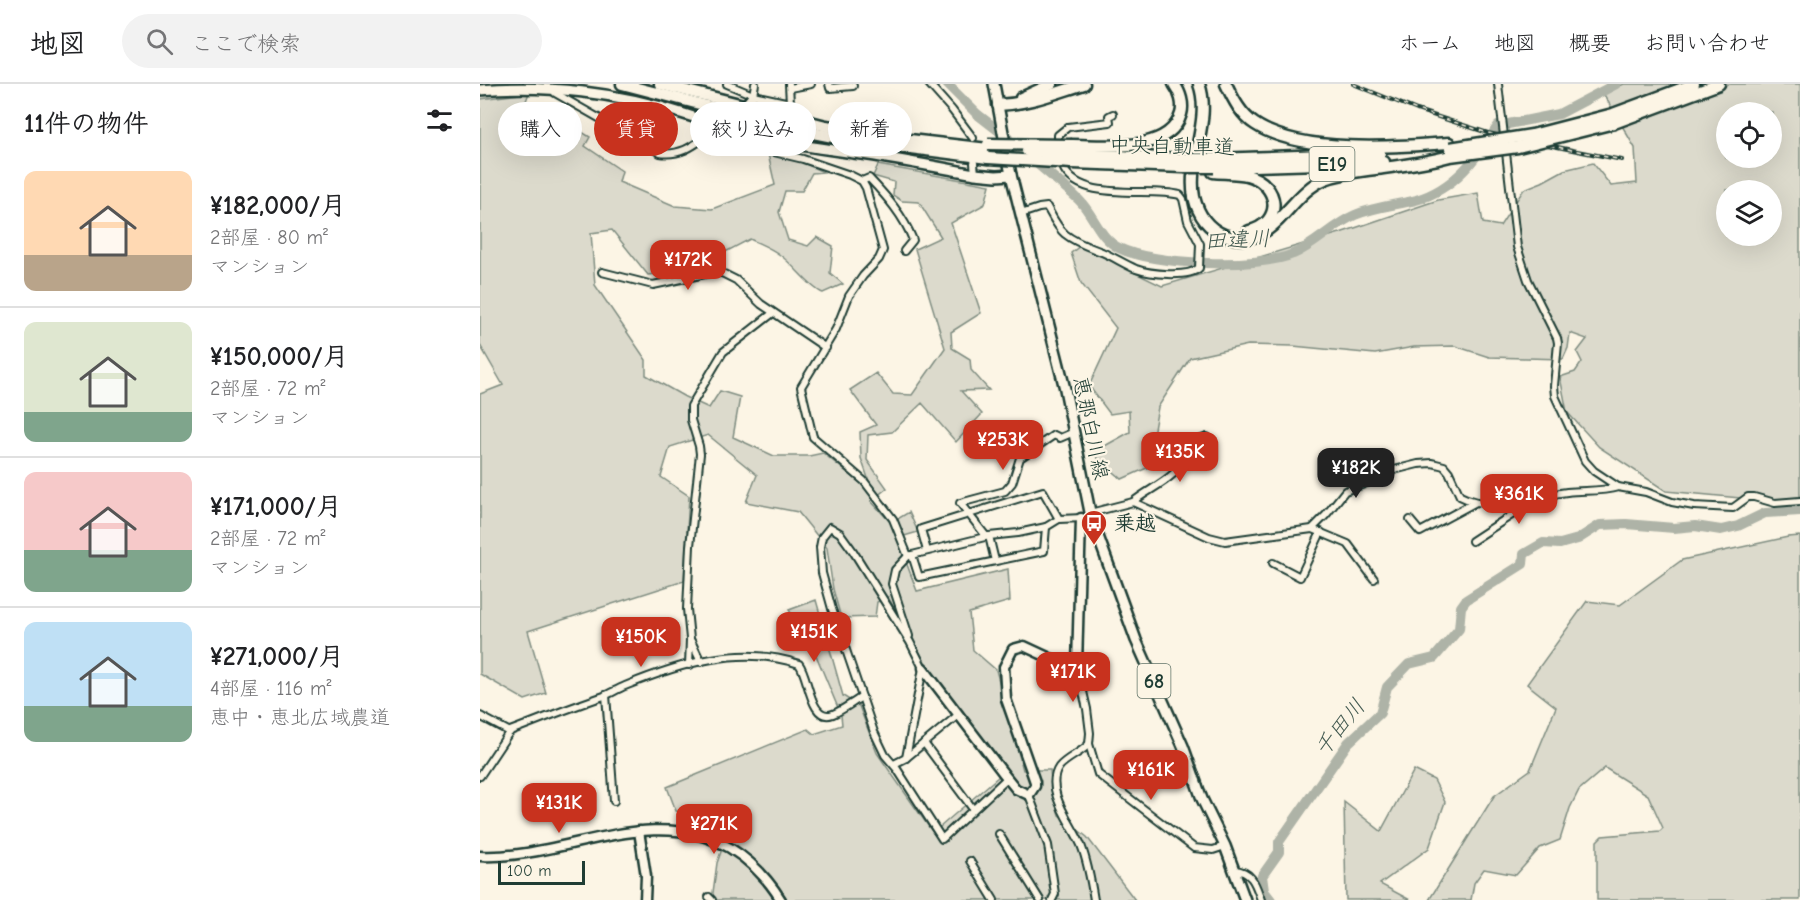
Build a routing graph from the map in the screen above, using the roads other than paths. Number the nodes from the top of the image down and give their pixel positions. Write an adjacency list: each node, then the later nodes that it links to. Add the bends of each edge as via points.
1 (622, 84): 32 (highway, 中央自動車道 / E19, via 848,140)
2 (660, 84): 32 (highway, via 826,126)
3 (727, 84): 22 (street)
4 (755, 84): 22 (street)
5 (811, 84): 19 (street)
6 (830, 84): 20 (street, via 830,88)
7 (930, 84): 28 (street)
8 (994, 84): 24 (main road, 恵那白川線 / 68)
9 (1052, 84): 24 (highway)
10 (1084, 84): 24 (highway, via 1040,99)
11 (1174, 84): 33 (highway, via 1182,109 1178,122 1167,134 1136,144)
12 (1199, 84): 31 (highway, via 1203,102 1192,181 1195,198 1206,224 1230,237 1266,232 1300,195 1322,180 1423,163)
13 (1205, 84): 36 (highway, via 1209,104 1198,183 1202,202 1209,216 1224,228 1251,231 1268,222 1274,206 1264,184)
14 (1226, 84): 31 (highway, via 1252,122 1286,137 1355,147)
15 (1498, 84): 46 (street, via 1517,247 1558,344 1554,386 1557,403 1585,461)
16 (1694, 84): 27 (highway, 中央自動車道 / E19)
17 (1719, 84): 27 (highway, 中央自動車道 / E19)
18 (551, 86): 21 (main road); 26 (main road, via 645,102); 30 (street, via 555,93 660,153 672,155)
19 (789, 86): 22 (street, via 790,102)
20 (853, 87)
21 (480, 90)
22 (752, 97): 23 (street, bridge)
23 (748, 102)
24 (998, 105): 37 (main road, 恵那白川線 / 68)
25 (1113, 114): 39 (street, via 1109,116 1110,122 1062,130 1057,141 1064,170 1091,189 1180,195 1200,244 1199,268 1188,273 1136,269 1066,236 1047,207)
26 (690, 117)
27 (1613, 118): 31 (highway, 中央自動車道 / E19, bridge); 31 (highway, 中央自動車道 / E19, bridge, via 1518,147)
28 (973, 138)
29 (816, 147): 37 (main road, via 974,169 996,176)
30 (690, 148)
31 (1450, 149): 36 (highway, 中央自動車道 / E19, via 1384,162)
32 (988, 150): 33 (highway, 中央自動車道 / E19, bridge); 33 (highway, bridge)
33 (1072, 154): 35 (highway, 中央自動車道 / E19); 35 (highway, 中央自動車道 / E19, via 1109,166)
34 (790, 156): 38 (street)
35 (1185, 166): 36 (highway, 中央自動車道 / E19, bridge)
36 (1214, 166)
37 (1011, 175): 39 (main road, 恵那白川線 / 68)
38 (862, 181): 40 (street, via 869,178 902,218 913,240); 43 (street, via 882,255 849,296)
39 (1021, 214): 44 (main road, 恵那白川線 / 68)
40 (904, 250)
41 (602, 272): 42 (street, via 653,285 722,273 736,280)
42 (773, 313): 43 (street); 65 (street, via 723,352 691,406 700,454 689,556)
43 (826, 348): 61 (street, via 801,387 812,434 864,481 893,519)
44 (1074, 432): 51 (street, via 1060,438 1054,435 1020,458 1012,483 1005,491 960,503); 52 (main road, 恵那白川線 / 68)
45 (1207, 437): 49 (street, via 1186,448 1174,473)
46 (1618, 487): 47 (street); 48 (street, via 1694,506 1733,508 1748,497 1775,503)
47 (1514, 501): 50 (street); 59 (street, via 1524,507)
48 (1800, 501)
49 (1133, 502): 52 (street); 56 (street, via 1218,541)
50 (1476, 502): 54 (street, via 1420,532); 56 (street, via 1460,496 1444,466 1418,464 1386,472 1346,491)
51 (968, 514): 53 (street, via 1043,491); 58 (street); 60 (street, via 921,529)
52 (1088, 516): 53 (street); 69 (street); 87 (main road, 恵那白川線 / 68, via 1202,799)
53 (1059, 519): 55 (street)
54 (1410, 520)
55 (1046, 527): 58 (street); 62 (street, via 1044,550)
56 (1312, 529): 57 (street)
57 (1322, 532): 63 (street, via 1300,577); 64 (street, via 1348,544)
58 (988, 536): 60 (street); 62 (street)
59 (1472, 541)
60 (927, 551): 61 (street)
61 (910, 555): 62 (street, via 919,578); 66 (street, via 895,570 892,584)
62 (995, 561)
63 (1273, 563)
64 (1374, 579)
65 (690, 639): 67 (street); 68 (street)
66 (910, 642): 70 (street); 72 (street, via 853,551 840,533 830,527 820,547 822,573)
67 (701, 662): 68 (street); 72 (street, via 745,656 800,664 816,708 823,714 835,713)
68 (688, 665): 71 (street)
69 (1077, 666): 77 (street, via 1087,708); 82 (street, via 1024,646 1013,649 1006,661 1006,699 1035,782)
70 (923, 668): 73 (street); 78 (street)
71 (606, 695): 75 (street); 83 (street)
72 (862, 697): 79 (street, via 878,744)
73 (957, 716): 76 (street); 81 (street)
74 (480, 717): 75 (street)
75 (510, 732): 80 (street)
76 (924, 743): 78 (street); 84 (street)
77 (1089, 744): 87 (street, via 1098,774 1194,848 1213,850); 96 (street, via 1060,766 1055,781 1061,808 1081,844)
78 (906, 758): 79 (street)
79 (894, 764): 84 (street, via 942,839)
80 (480, 776)
81 (1007, 778): 82 (street, via 1016,789); 84 (street)
82 (1029, 795): 95 (street, via 1048,845 1055,894)
83 (614, 801)
84 (974, 809)
85 (639, 831): 88 (street, via 520,855); 91 (street, via 646,876); 92 (street, via 691,832 723,844 755,867)
86 (999, 834): 94 (street)
87 (1225, 846): 90 (main road, 恵那白川線 / 68)
88 (480, 856)
89 (970, 861): 93 (street)
90 (1234, 870): 97 (main road, 恵那白川線 / 68); 98 (street, via 1253,879)
91 (645, 900)
92 (781, 900)
93 (994, 900)
94 (1040, 900)
95 (1052, 900)
96 (1094, 900)
97 (1245, 900)
98 (1261, 900)

